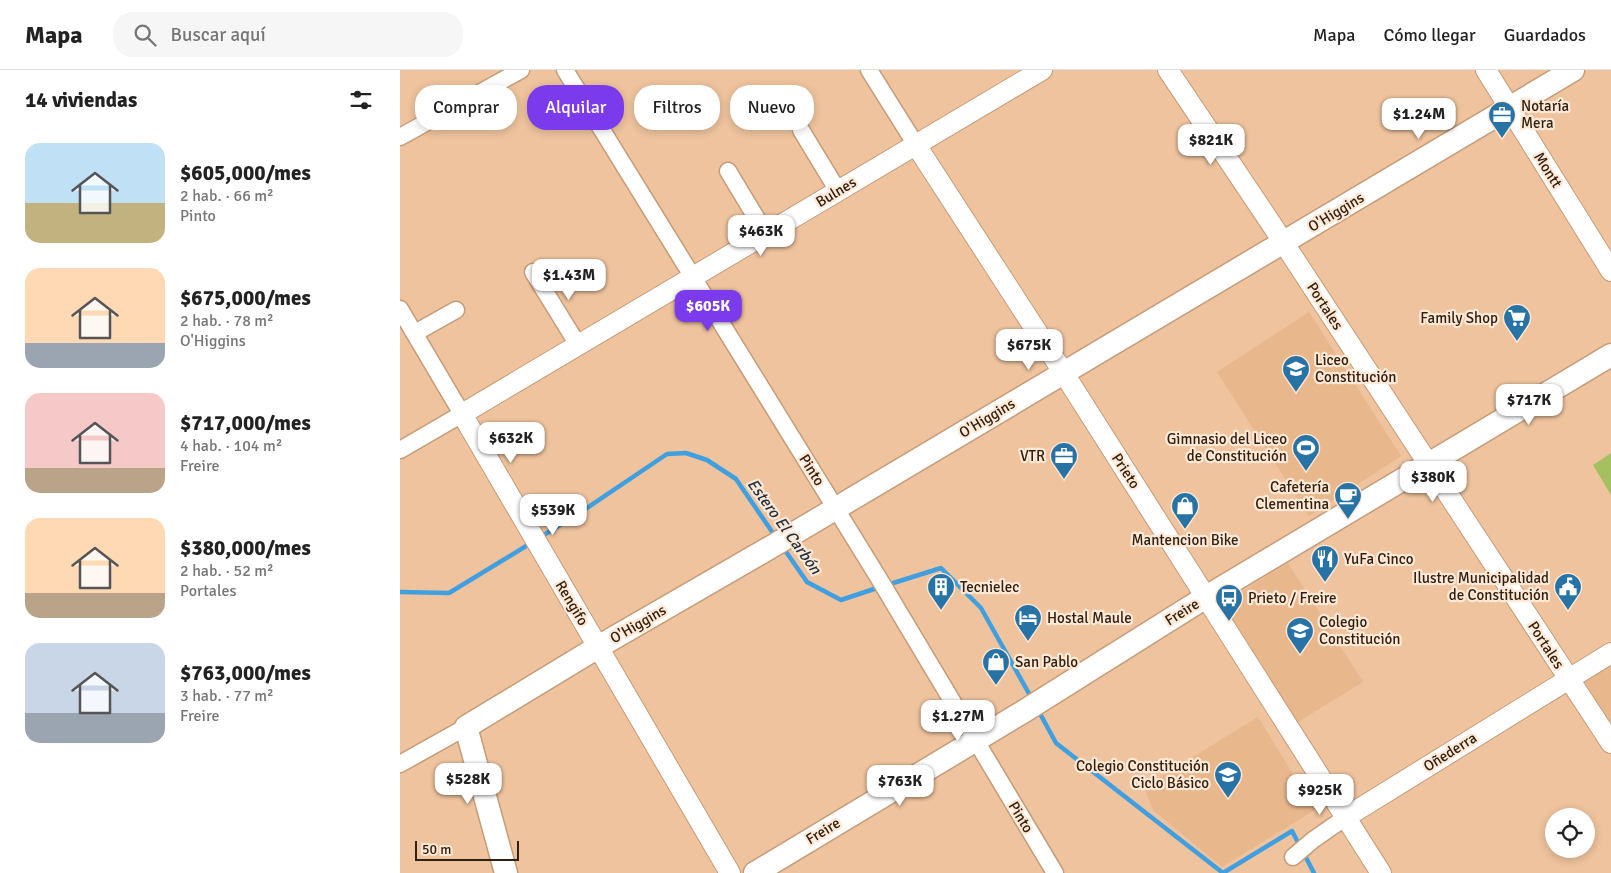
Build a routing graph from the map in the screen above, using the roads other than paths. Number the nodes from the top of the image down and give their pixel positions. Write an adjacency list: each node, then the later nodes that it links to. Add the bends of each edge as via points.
1 (521, 70): 10 (street)
2 (565, 70): 18 (street, Pinto)
3 (869, 70): 11 (street, Prieto)
4 (1042, 70): 11 (street, Bulnes)
5 (1168, 70): 15 (street, Portales)
6 (1486, 70): 8 (street, Montt)
7 (1573, 70): 8 (main road, O'Higgins)
8 (1510, 108): 15 (main road, O'Higgins); 16 (street, Montt)
9 (801, 130): 13 (street)
10 (400, 137)
11 (916, 145): 13 (street, Bulnes); 24 (street, Prieto)
12 (728, 171): 14 (street)
13 (838, 191): 14 (street, Bulnes)
14 (766, 234): 18 (street, Bulnes)
15 (1284, 243): 24 (main road, O'Higgins); 27 (street, Portales)
16 (1611, 271)
17 (533, 272): 22 (street)
18 (693, 277): 22 (street, Bulnes); 28 (street, Pinto)
19 (400, 309): 21 (street, Rengifo)
20 (456, 310): 21 (street)
21 (415, 333): 25 (street, Rengifo)
22 (578, 345): 25 (street, Bulnes)
23 (1611, 355): 27 (main road, Freire)
24 (1063, 372): 28 (main road, O'Higgins); 29 (street, Prieto)
25 (462, 414): 26 (street, Bulnes); 30 (street, Rengifo)
26 (400, 450)
27 (1428, 464): 29 (main road, Freire); 32 (street, Portales)
28 (835, 508): 30 (main road, O'Higgins); 34 (street, Pinto)
29 (1206, 597): 34 (main road, Freire); 37 (street, Prieto)
30 (598, 647): 33 (main road, O'Higgins); 40 (street, Rengifo)
31 (1611, 653): 32 (street, Oñederra)
32 (1569, 679): 35 (street, Portales); 37 (street, Oñederra)
33 (466, 727): 36 (street, O'Higgins); 39 (main road)
34 (975, 740): 41 (main road, Freire); 42 (street, Pinto)
35 (1611, 743)
36 (400, 764)
37 (1346, 817): 38 (street, Oñederra); 43 (street, Prieto)
38 (1293, 857)
39 (506, 873)
40 (730, 873)
41 (755, 873)
42 (1055, 873)
43 (1381, 873)

